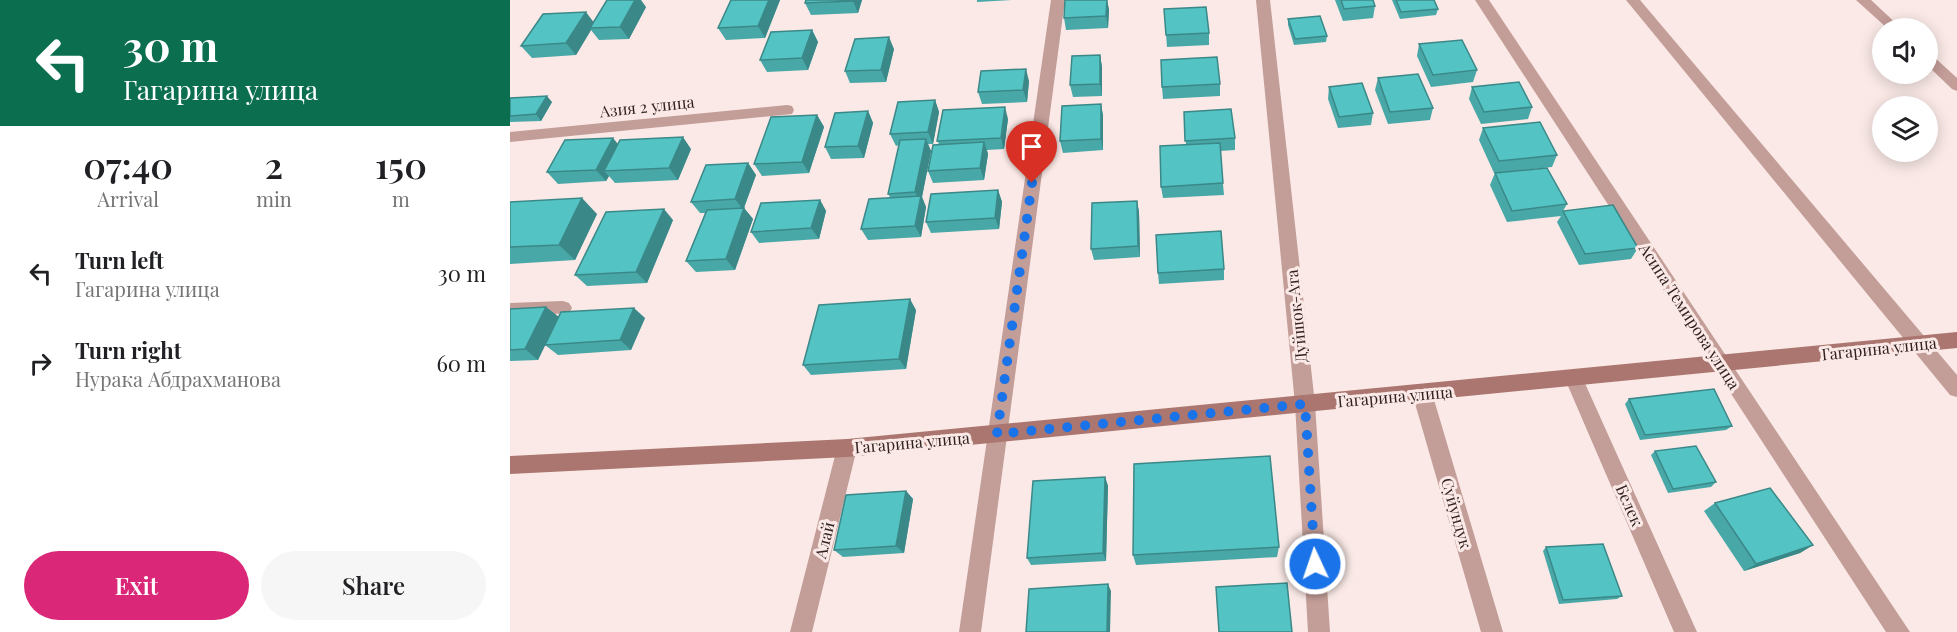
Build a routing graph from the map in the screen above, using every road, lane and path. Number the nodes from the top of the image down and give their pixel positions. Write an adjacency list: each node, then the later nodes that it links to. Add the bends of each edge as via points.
1 (1058, 0): 20 (street)
2 (1263, 0): 19 (street, Дуйшок-Ата)
3 (1482, 0): 15 (street, Асипа Темирова улица)
4 (1633, 0): 14 (street)
5 (1863, 0): 6 (street)
6 (1883, 18)
7 (1938, 68): 8 (street)
8 (1957, 86)
9 (787, 110): 10 (street, Азия 2 улица)
10 (510, 137)
11 (563, 308): 12 (street)
12 (510, 310)
13 (1957, 340): 14 (main road, Гагарина улица)
14 (1919, 344): 15 (main road, Гагарина улица); 17 (street)
15 (1720, 363): 16 (main road, Гагарина улица); 28 (street, Асипа Темирова улица)
16 (1574, 379): 18 (main road, Гагарина улица); 27 (street, Белек)
17 (1957, 389)
18 (1422, 393): 19 (main road, Гагарина улица); 26 (street, Суйундук)
19 (1305, 404): 20 (main road, Гагарина улица); 25 (street, Дуйшок-Ата)
20 (997, 434): 21 (main road, Гагарина улица); 24 (street)
21 (847, 448): 22 (main road, Гагарина улица); 23 (street, Алай)
22 (510, 465)
23 (801, 632)
24 (970, 632)
25 (1319, 632)
26 (1492, 632)
27 (1686, 632)
28 (1899, 632)

